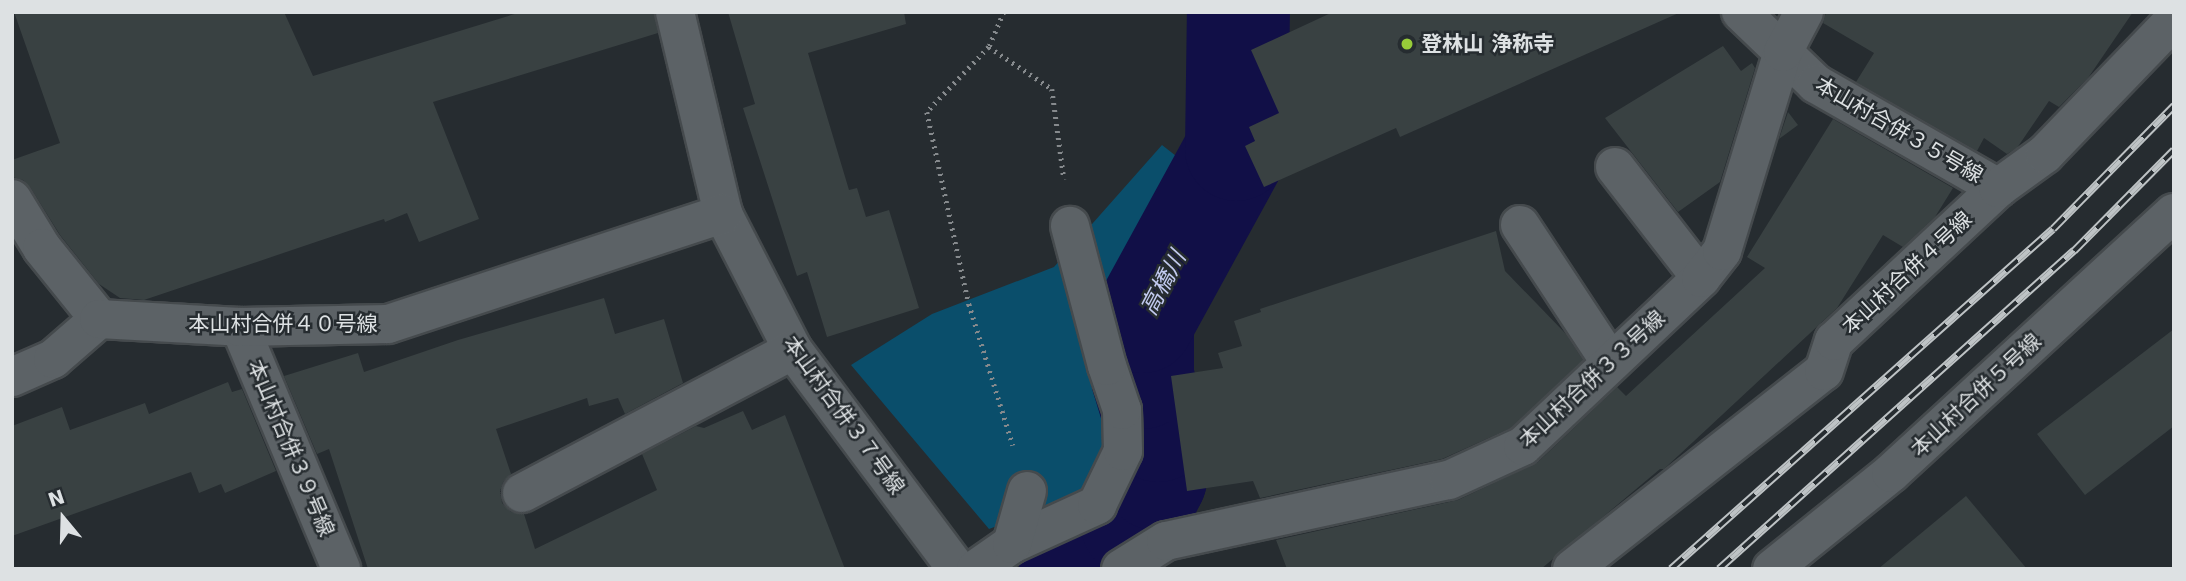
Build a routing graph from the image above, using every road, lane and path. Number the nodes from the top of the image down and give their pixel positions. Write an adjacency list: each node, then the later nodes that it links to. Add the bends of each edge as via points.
1 (675, 12): 12 (street, 本山村合併３７号線)
2 (1003, 12): 6 (path)
3 (1741, 12): 7 (street, 本山村合併３５号線)
4 (1804, 12): 7 (street, 本山村合併３３号線)
5 (2174, 20): 9 (street, 本山村合併４号線, via 2045,154)
6 (989, 47): 14 (path, via 1052,89); 21 (path, via 927,112 969,304)
7 (1783, 52): 9 (street, 本山村合併３５号線, via 1816,84); 15 (street, 本山村合併３３号線, via 1722,251)
8 (1615, 167): 15 (street)
9 (1998, 188): 28 (street, 本山村合併４号線, via 1834,341 1824,371)
10 (12, 199): 16 (street, via 42,248)
11 (2174, 213): 29 (street, 本山村合併５号線, via 1891,473)
12 (723, 214): 17 (street, 本山村合併４０号線, via 388,324); 18 (street, 本山村合併３７号線)
13 (1520, 225): 19 (street)
14 (1070, 226): 23 (street, via 1122,410 1123,451 1097,505)
15 (1701, 278): 19 (street, 本山村合併３３号線)
16 (99, 320): 17 (street, 本山村合併４０号線); 20 (street, via 52,359)
17 (240, 327): 24 (street, 本山村合併３９号線)
18 (793, 350): 22 (street); 25 (street, 本山村合併３７号線)
19 (1611, 363): 27 (street, 本山村合併３３号線, via 1523,446 1449,480 1166,541)
20 (12, 377)
21 (1027, 491): 23 (street)
22 (522, 493)
23 (1012, 544): 26 (street)
24 (341, 569)
25 (957, 569)
26 (976, 569)
27 (1121, 569)
28 (1572, 569)
29 (1772, 569)

